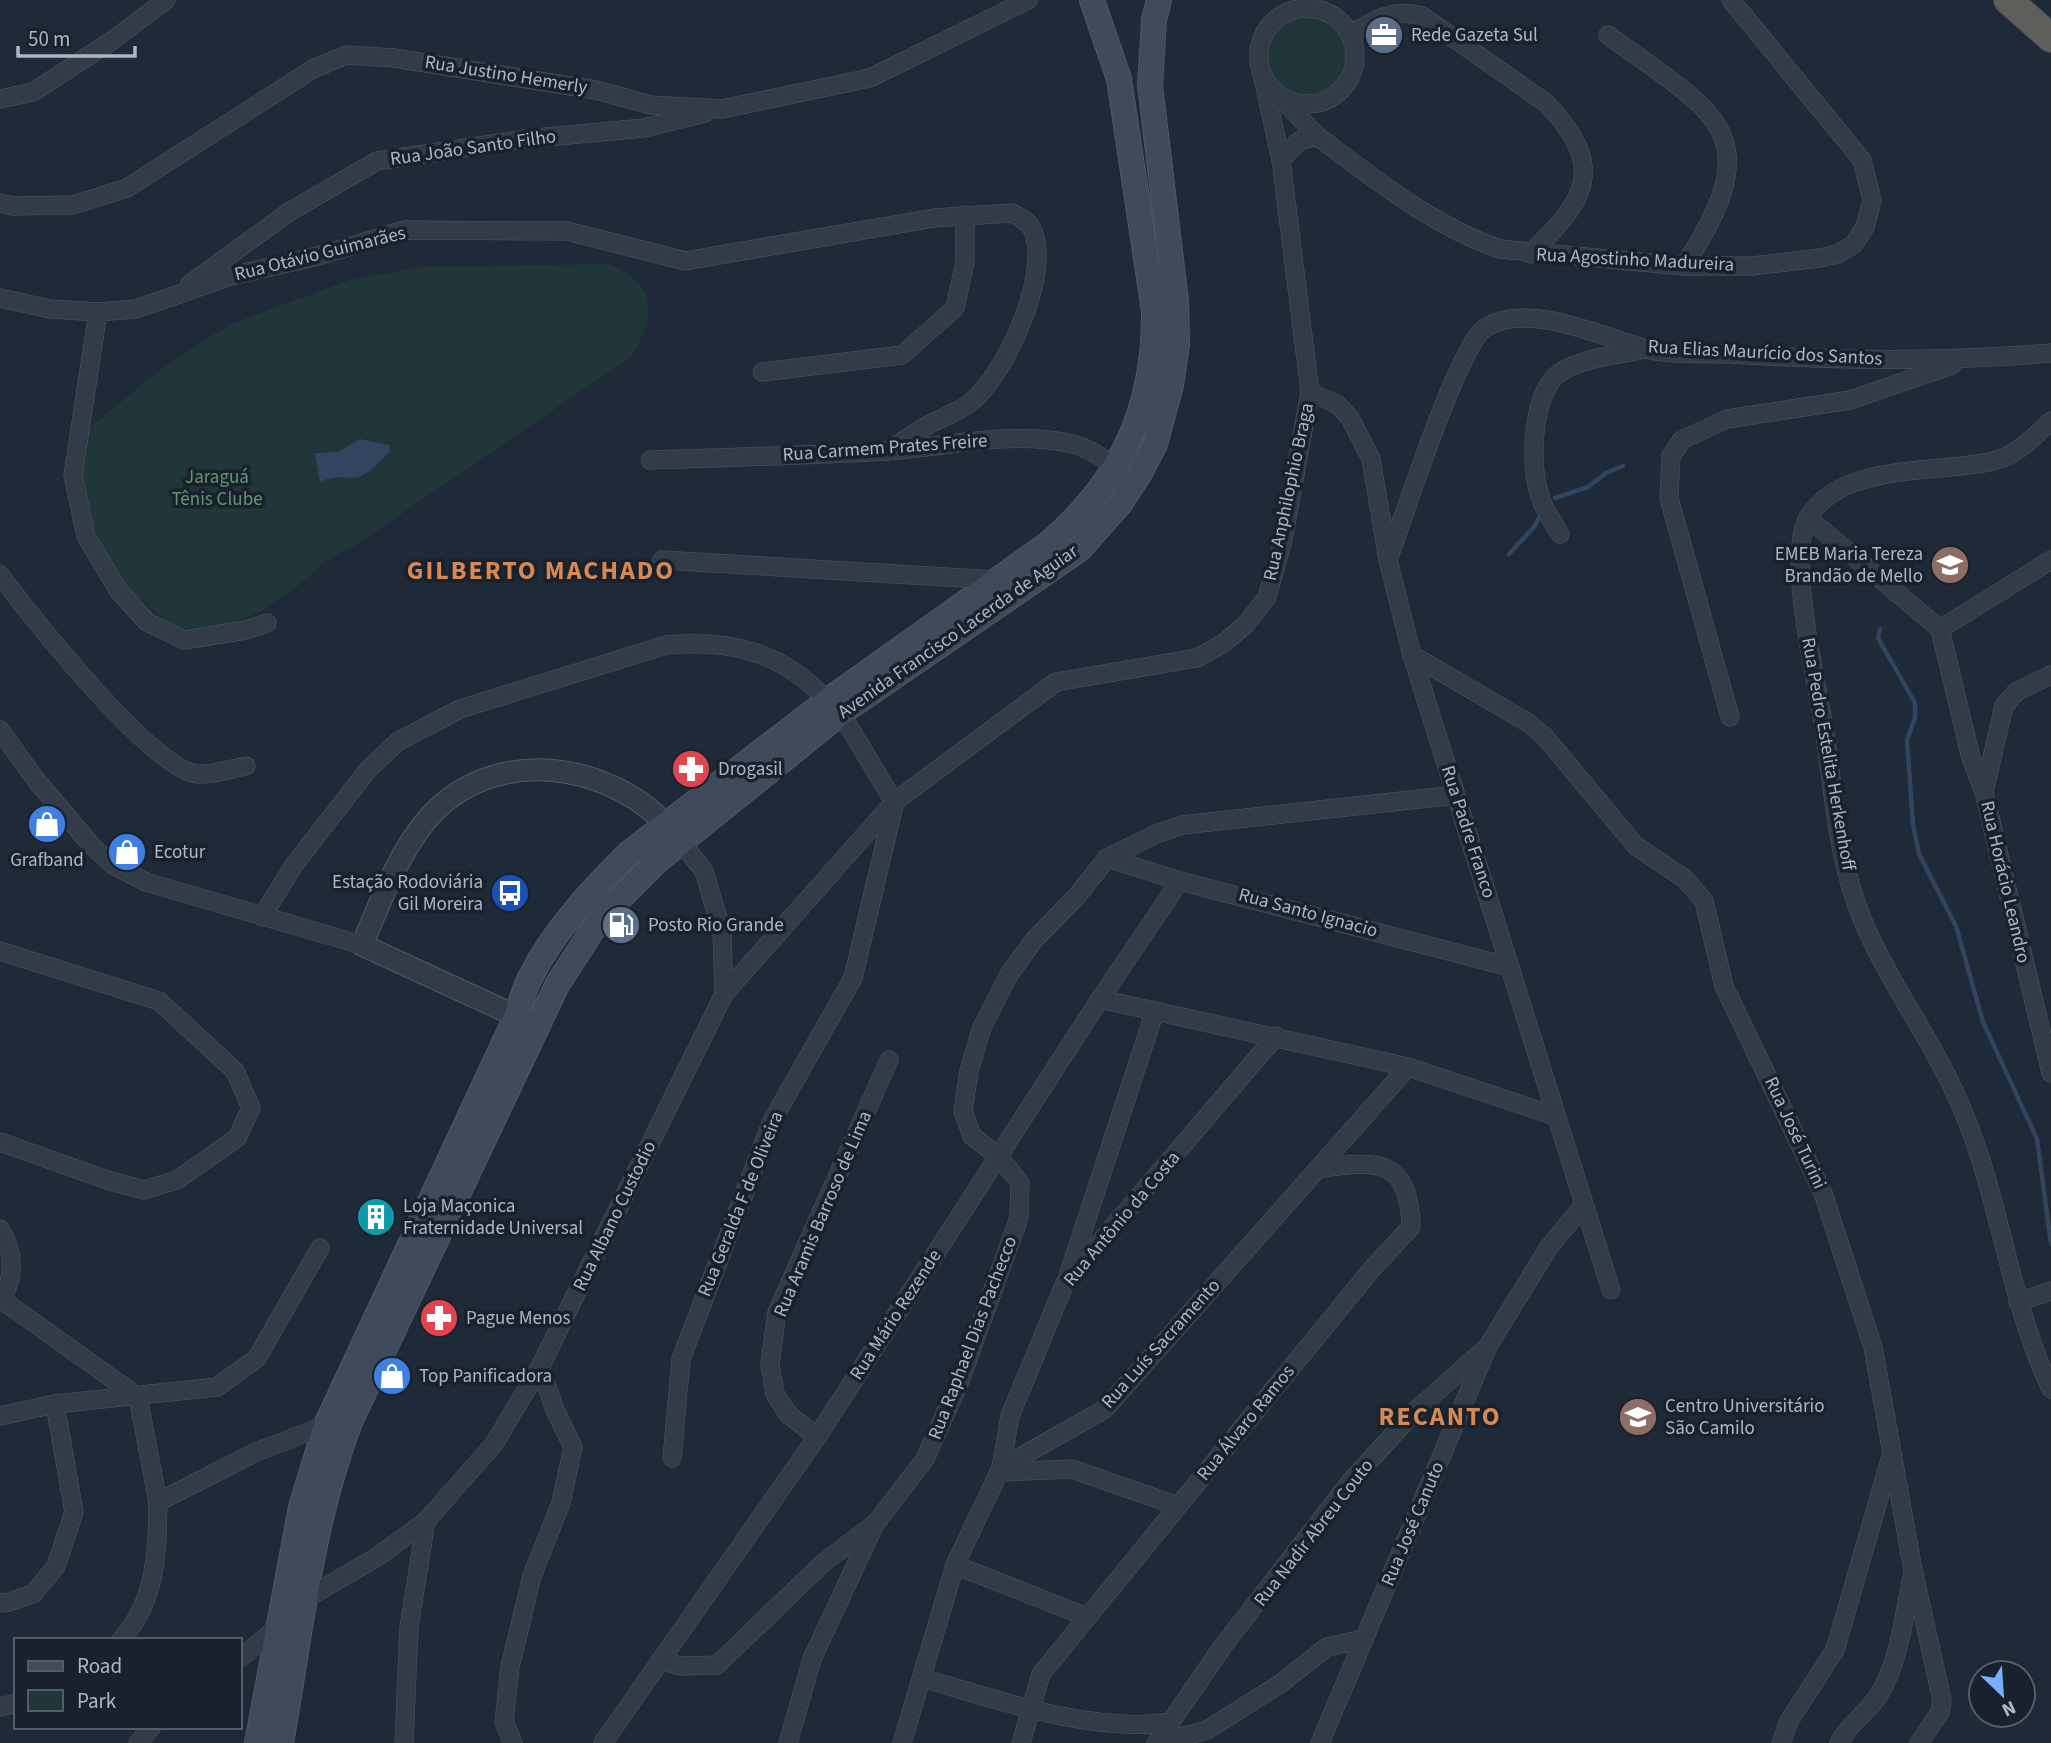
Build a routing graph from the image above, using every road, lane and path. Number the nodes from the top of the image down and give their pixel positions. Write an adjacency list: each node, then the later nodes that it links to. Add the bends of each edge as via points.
1 (166, 0): 13 (street, via 33,92)
2 (1028, 0): 14 (street, Rua Justino Hemerly, via 870,78)
3 (1159, 0): 44 (main road, Avenida Francisco Lacerda de Aguiar, via 1150,85 1177,301 1177,344 1155,444 1119,505 1080,549)
4 (1731, 0): 20 (street, Rua Agostinho Madureira, via 1850,141 1863,160 1872,200 1854,244 1838,254 1752,266)
5 (2020, 4): 10 (highway)
6 (1282, 8): 8 (street, via 1319,10 1339,20); 11 (street, via 1260,43)
7 (1096, 11): 32 (main road, Avenida Francisco Lacerda de Aguiar, via 1119,79 1154,311 1154,348 1145,398)
8 (1350, 35): 12 (street, via 1355,52 1345,86 1314,104); 19 (street, via 1391,13 1422,16 1556,114 1577,144 1582,186 1567,218)
9 (1608, 35): 20 (street, via 1699,103 1720,130 1728,151 1722,199)
10 (2051, 38)
11 (1264, 78): 12 (street); 16 (street, Rua Anphilophio Braga)
12 (1279, 96): 15 (street, Rua Agostinho Madureira)
13 (0, 99)
14 (723, 109): 17 (street, Rua Justino Hemerly, via 651,104 514,75 346,55 313,69 127,188 73,205); 21 (street, Rua João Santo Filho, via 644,128 525,139 377,162 289,212)
15 (1317, 136): 16 (street, via 1299,141); 19 (street, Rua Agostinho Madureira, via 1393,193 1475,241)
16 (1281, 160): 28 (street, Rua Anphilophio Braga)
17 (0, 204)
18 (965, 215): 21 (street, Rua Otávio Guimarães, via 685,261 567,232 404,230); 27 (street, via 965,261 955,308 902,355); 30 (street, Rua Otávio Guimarães, via 1012,212 1031,227 1037,243 1035,269 1018,331 1005,360 971,402)
19 (1530, 254): 20 (street, Rua Agostinho Madureira)
20 (1684, 266)
21 (177, 293): 23 (street, Rua Otávio Guimarães, via 136,309)
22 (0, 298): 23 (street, Rua Otávio Guimarães, via 50,309)
23 (98, 312): 40 (street, via 73,475 86,536 118,590 147,622 184,640)
24 (1646, 349): 26 (street, Rua Elias Maurício dos Santos); 34 (street, via 1579,364 1548,383 1541,396 1535,478); 36 (street, Rua Elias Maurício dos Santos, via 1571,326 1524,318 1482,329 1469,345 1451,386)
25 (2051, 353): 26 (street, Rua Elias Maurício dos Santos)
26 (1962, 360): 45 (street, via 1850,400 1727,419 1682,440 1671,456 1669,498)
27 (762, 372)
28 (1310, 392): 36 (street, Rua Padre Franco, via 1338,405 1365,446 1376,482); 50 (street, Rua Anphilophio Braga, via 1276,567 1266,597 1246,624 1197,658 1056,682)
29 (2051, 421): 33 (street, via 2009,455 1862,481 1830,497)
30 (887, 451): 31 (street, Rua Carmem Prates Freire); 32 (street, Rua Carmem Prates Freire, via 971,441 1051,441 1093,452)
31 (650, 460)
32 (1115, 467): 39 (main road, Avenida Francisco Lacerda de Aguiar, via 1082,515)
33 (1808, 517): 41 (street); 77 (street, Rua Pedro Estelita Herkenhoff, via 1801,559 1807,643 1850,884 1872,940 1964,1111)
34 (1560, 534)
35 (662, 560): 39 (street)
36 (1388, 560): 42 (street, Rua Padre Franco)
37 (2051, 560): 41 (street)
38 (0, 575): 47 (street, via 64,659 170,764 198,775)
39 (996, 580): 44 (main road, Avenida Francisco Lacerda de Aguiar)
40 (267, 623)
41 (1940, 629): 48 (street, via 1971,758)
42 (1412, 655): 49 (street, Rua Padre Franco); 86 (street, Rua José Turini, via 1545,737 1636,846 1685,879 1704,901 1724,986 1823,1193 1873,1347)
43 (2051, 675): 48 (street, Rua Horácio Leandro, via 2016,692 2004,706)
44 (834, 707): 50 (street); 51 (main road, Avenida Francisco Lacerda de Aguiar); 54 (street, via 807,679 773,657 693,642 666,645 460,709 397,742 374,763 293,865)
45 (1730, 717)
46 (0, 730): 54 (street, via 36,780 113,865 146,883)
47 (246, 766)
48 (1984, 792): 65 (street, Rua Horácio Leandro)
49 (1456, 795): 52 (street, via 1182,825); 57 (street, Rua Padre Franco)
50 (894, 802): 58 (street, Rua Albano Custodio); 87 (street, Rua Geralda F de Oliveira, via 853,978 772,1121 681,1359)
51 (673, 833): 55 (street, via 645,803 590,777 555,769 520,770 481,782 452,796 419,830 404,851); 58 (street, via 704,871 722,932); 61 (main road, Avenida Francisco Lacerda de Aguiar, via 601,918)
52 (1107, 858): 53 (street, Rua Santo Ignacio); 68 (street, Rua Raphael Dias Pachecco, via 1035,939 1010,973 982,1027 963,1111 972,1136)
53 (1180, 881): 57 (street, Rua Santo Ignacio); 59 (street, Rua Mário Rezende)
54 (262, 917): 55 (street)
55 (362, 945): 61 (street)
56 (0, 951): 67 (street, via 159,1001 236,1071 251,1108 237,1138 177,1180 144,1190)
57 (1510, 967): 66 (street, Rua Padre Franco)
58 (724, 994): 79 (street, Rua Albano Custodio)
59 (1100, 999): 60 (street); 68 (street, Rua Mário Rezende)
60 (1154, 1011): 62 (street); 73 (street)
61 (527, 1021): 84 (main road); 95 (main road, via 350,1422 323,1508)
62 (1276, 1036): 64 (street); 73 (street, Rua Antônio da Costa)
63 (889, 1060): 85 (street, Rua Aramis Barroso de Lima, via 777,1312 770,1364 775,1394 788,1414)
64 (1408, 1067): 66 (street); 69 (street, Rua Luís Sacramento)
65 (2051, 1073)
66 (1555, 1116): 70 (street, Rua Padre Franco)
67 (0, 1142)
68 (999, 1157): 85 (street, Rua Mário Rezende); 92 (street, Rua Raphael Dias Pachecco, via 1020,1183 1019,1219 1006,1258 925,1459)
69 (1317, 1169): 88 (street, Rua Luís Sacramento, via 1105,1409); 90 (street, Rua Álvaro Ramos, via 1363,1162 1394,1172 1410,1196 1411,1227)
70 (1584, 1205): 74 (street, Rua Padre Franco); 78 (street, Rua José Canuto, via 1549,1247)
71 (0, 1229): 76 (street, via 12,1261 10,1282)
72 (320, 1248): 81 (street, via 257,1358 217,1387)
73 (1065, 1283): 88 (street, Rua Antônio da Costa, via 1010,1416)
74 (1611, 1290)
75 (2051, 1291): 77 (street)
76 (1, 1301): 81 (street)
77 (2018, 1302): 80 (street, Rua Pedro Estelita Herkenhoff)
78 (1488, 1346): 100 (street, Rua José Canuto); 105 (street, Rua Nadir Abreu Couto, via 1415,1411 1350,1482)
79 (540, 1367): 91 (street, Rua Albano Custodio, via 494,1444); 112 (street, via 573,1447 561,1503 532,1576 510,1667 504,1722)
80 (2051, 1390)
81 (138, 1397): 82 (street); 89 (street)
82 (55, 1404): 83 (street); 96 (street, via 74,1512 56,1566 33,1594)
83 (0, 1416)
84 (326, 1425): 89 (street, via 254,1453); 98 (main road, via 301,1507)
85 (817, 1437): 102 (street, Rua Mário Rezende)
86 (1894, 1450): 94 (street, Rua José Turini); 118 (street, via 1835,1650 1789,1721)
87 (672, 1458)
88 (1000, 1470): 90 (street, via 1072,1469); 93 (street)
89 (158, 1502): 99 (street, via 150,1592)
90 (1178, 1506): 97 (street, Rua Álvaro Ramos)
91 (426, 1521): 95 (street, Rua Albano Custodio, via 377,1557); 111 (street, via 409,1627)
92 (875, 1524): 102 (street, via 823,1563 717,1665 680,1666); 114 (street, Rua Raphael Dias Pachecco, via 812,1659)
93 (955, 1565): 97 (street); 103 (street)
94 (1913, 1570): 119 (street, via 1887,1680); 120 (street, Rua José Turini, via 1942,1700 1940,1712)
95 (307, 1598): 110 (main road)
96 (0, 1602)
97 (1087, 1617): 104 (street, Rua Álvaro Ramos, via 1041,1674)
98 (278, 1627): 101 (street); 109 (main road)
99 (122, 1638)
100 (1364, 1639): 107 (street, via 1327,1647 1280,1684 1207,1730); 117 (street, Rua José Canuto)
101 (242, 1656)
102 (661, 1660): 113 (street, Rua Mário Rezende)
103 (922, 1678): 104 (street); 115 (street)
104 (1032, 1710): 105 (street, via 1141,1726); 116 (street, Rua Álvaro Ramos)
105 (1171, 1722): 107 (street)
106 (150, 1729): 108 (street)
107 (1157, 1742)
108 (138, 1743)
109 (257, 1743)
110 (281, 1743)
111 (404, 1743)
112 (513, 1743)
113 (603, 1743)
114 (788, 1743)
115 (902, 1743)
116 (1021, 1743)
117 (1320, 1743)
118 (1781, 1743)
119 (1839, 1743)
120 (1919, 1743)

